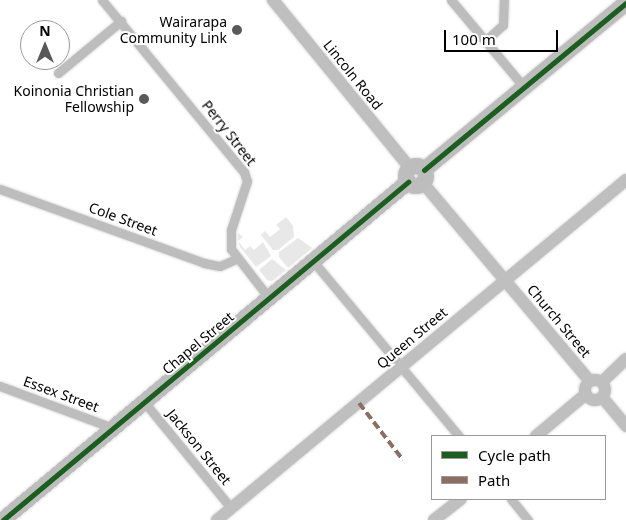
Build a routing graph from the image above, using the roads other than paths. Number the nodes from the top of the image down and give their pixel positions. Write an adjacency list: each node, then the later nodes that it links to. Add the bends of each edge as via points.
1 (102, 0): 6 (street, Perry Street)
2 (273, 0): 10 (street, Lincoln Road)
3 (451, 0): 7 (street)
4 (504, 0): 7 (street, via 503,25)
5 (626, 3): 9 (highway, Chapel Street)
6 (121, 21): 8 (street); 13 (street, Perry Street, via 244,172 246,183 229,237)
7 (485, 41): 9 (street)
8 (58, 73)
9 (524, 87): 10 (highway, Chapel Street)
10 (416, 176): 14 (highway, Chapel Street); 15 (street, Lincoln Road)
11 (626, 180): 15 (street, Queen Street)
12 (0, 189): 13 (street, Cole Street, via 210,265 226,265)
13 (236, 259): 16 (street, Perry Street)
14 (313, 261): 16 (highway, Chapel Street); 18 (street)
15 (505, 281): 18 (street, Queen Street); 19 (street, Church Street)
16 (269, 298): 23 (highway, Chapel Street)
17 (626, 358): 19 (street)
18 (402, 366): 26 (street); 30 (street, Queen Street)
19 (596, 382): 21 (street, via 586,387); 22 (street, via 605,390)
20 (0, 386): 25 (street, Essex Street)
21 (586, 394): 22 (street, via 594,400); 27 (street)
22 (602, 397): 24 (street)
23 (145, 403): 25 (highway, Chapel Street); 30 (street, Jackson Street)
24 (626, 426)
25 (111, 430): 31 (highway, Chapel Street)
26 (458, 435)
27 (537, 435)
28 (460, 500): 33 (street)
29 (512, 500): 34 (street)
30 (231, 508): 32 (street, Queen Street)
31 (3, 520)
32 (217, 520)
33 (434, 520)
34 (528, 520)

